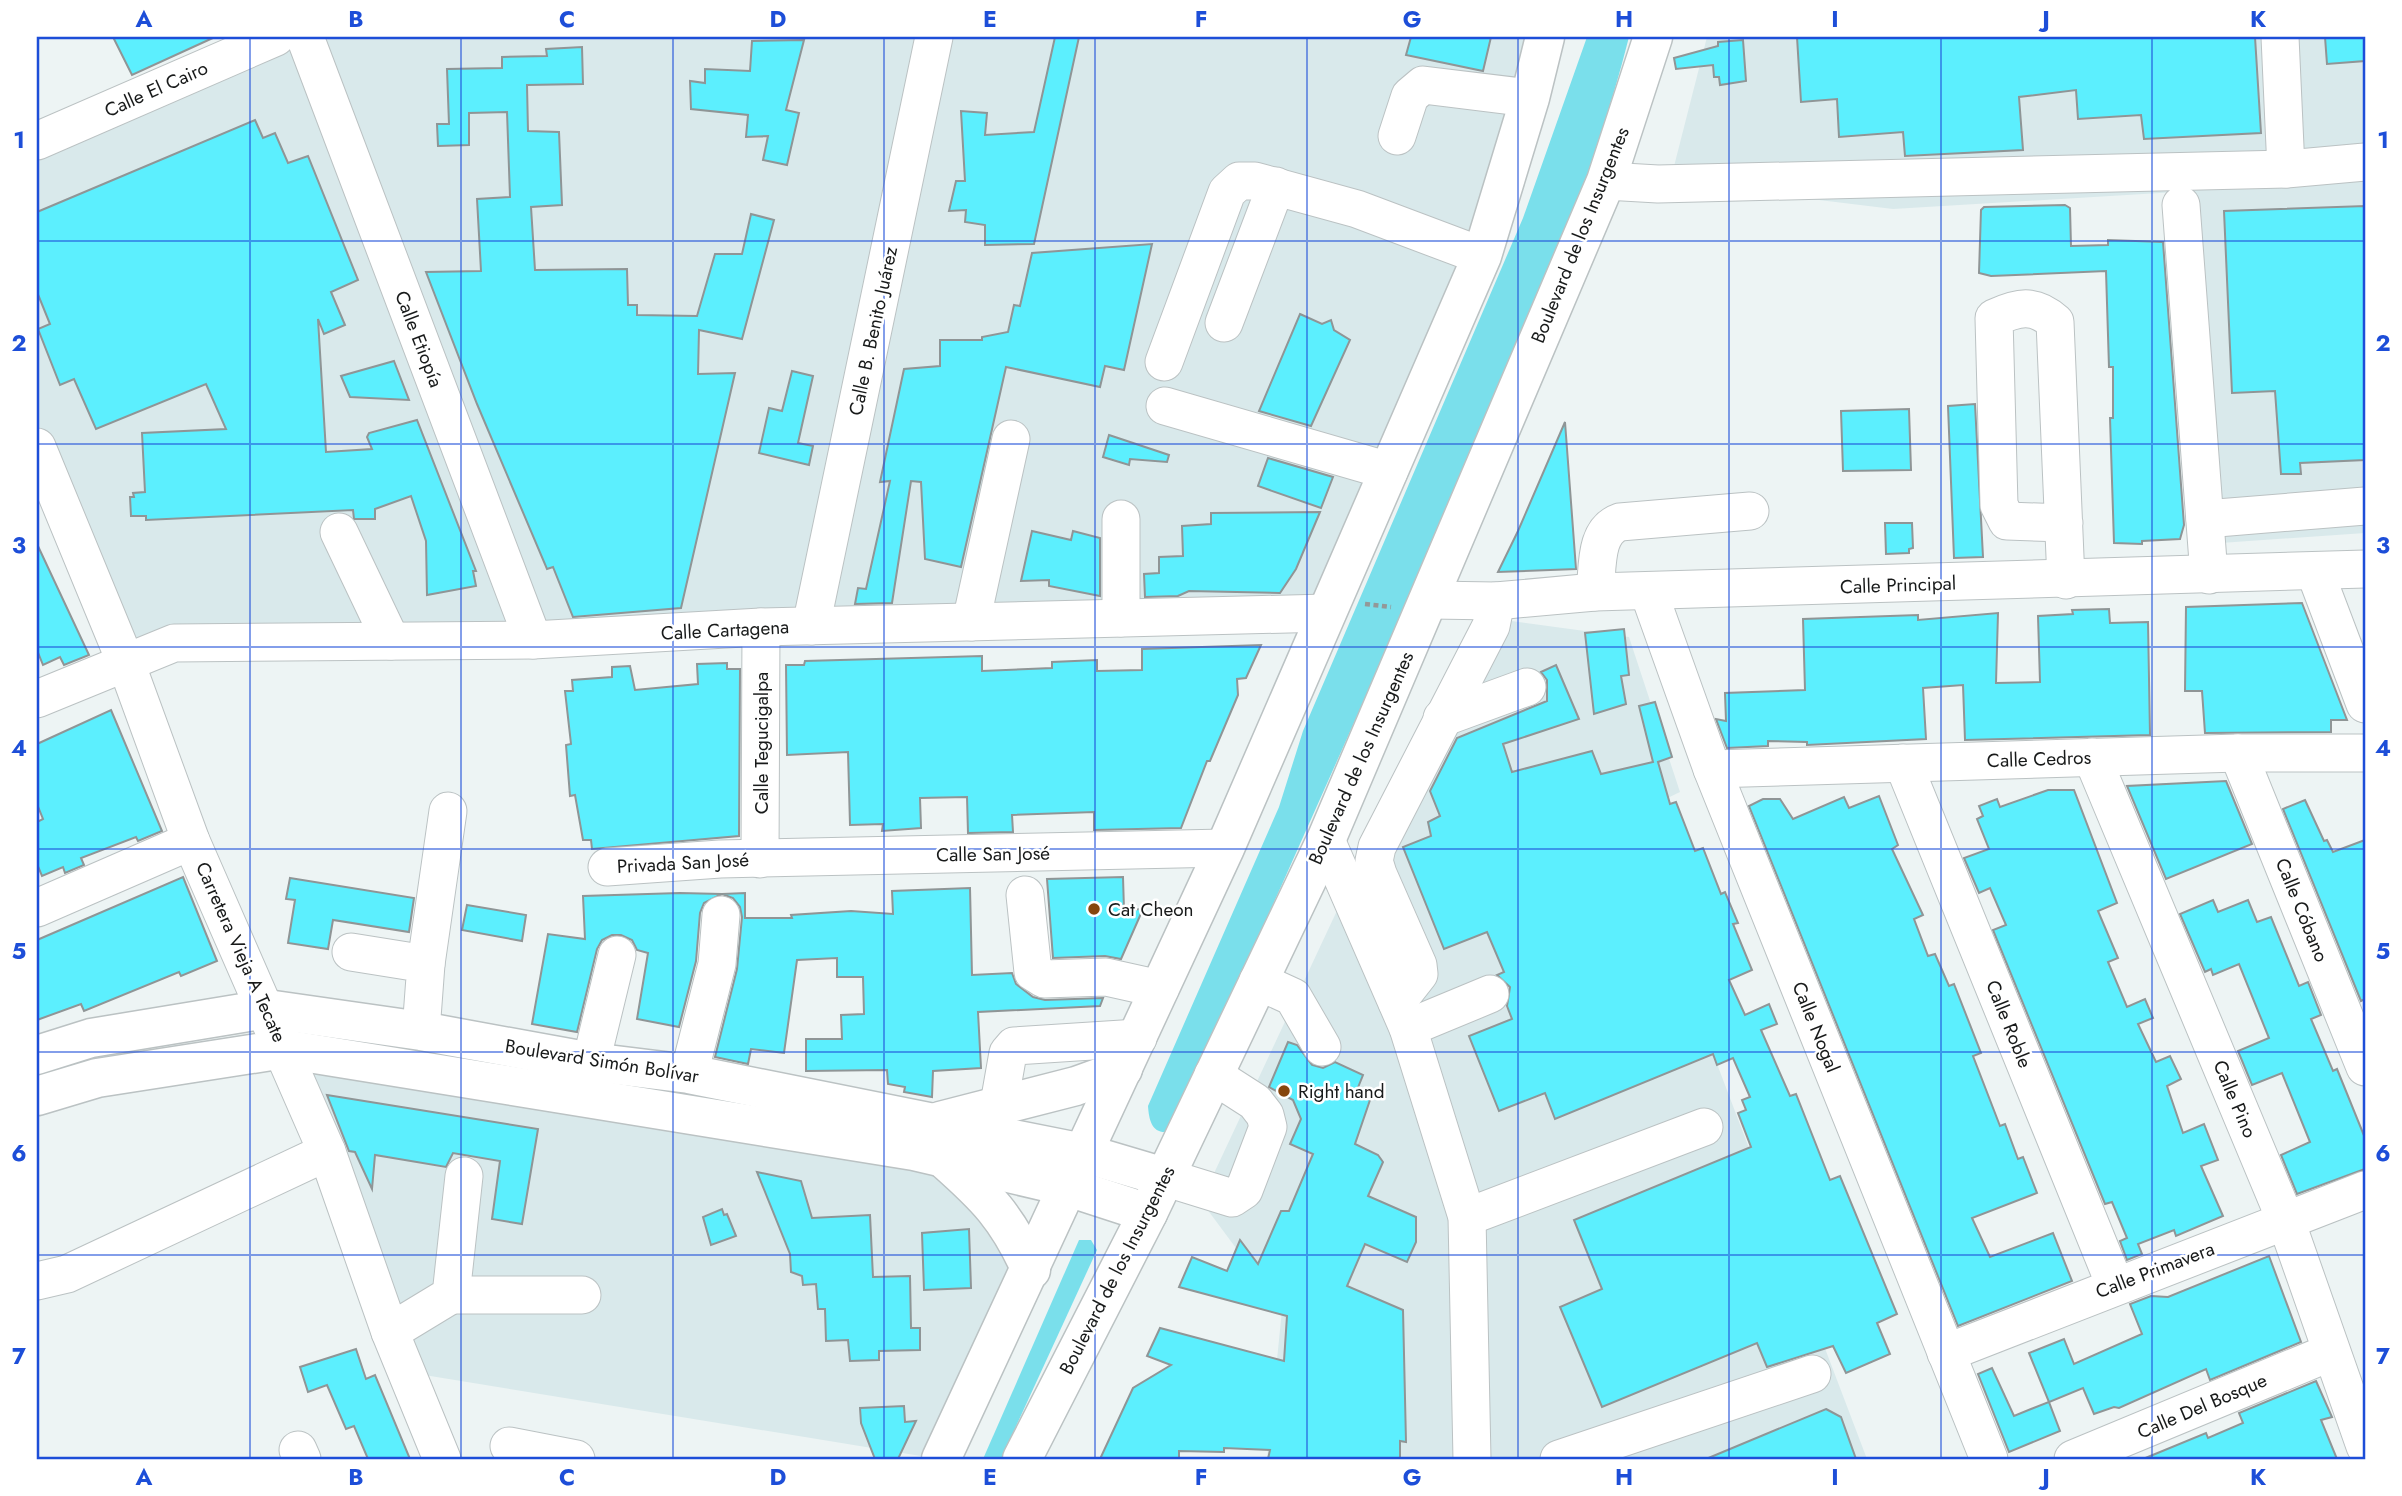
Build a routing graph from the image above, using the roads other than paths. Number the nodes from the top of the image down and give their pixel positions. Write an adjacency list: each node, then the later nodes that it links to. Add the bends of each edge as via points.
1 (276, 37): 9 (street, Calle El Cairo)
2 (304, 37): 41 (street, Calle Etiopía)
3 (934, 37): 39 (street, Calle B. Benito Juárez)
4 (1545, 37): 7 (main road)
5 (1653, 37): 12 (main road, Boulevard de los Insurgentes)
6 (2280, 37): 11 (street)
7 (1530, 99): 8 (street, via 1423,85 1410,96); 15 (main road)
8 (1397, 136)
9 (37, 141)
10 (2365, 162): 11 (street)
11 (2286, 169): 12 (street, via 1658,184)
12 (1606, 181): 35 (main road, Boulevard de los Insurgentes)
13 (1276, 186): 15 (street, via 1357,209); 16 (street); 17 (street, via 1239,181 1227,192)
14 (2181, 205): 25 (street)
15 (1482, 256): 21 (main road)
16 (1224, 323)
17 (1164, 362)
18 (1165, 406): 21 (street)
19 (1011, 439): 38 (street)
20 (41, 470): 43 (street, Carretera Vieja A Tecate)
21 (1389, 471): 36 (main road)
22 (2365, 506): 25 (street)
23 (1750, 511): 32 (street, via 1608,526 1602,537)
24 (1121, 519): 37 (street)
25 (2205, 519): 30 (street)
26 (2064, 523): 26 (street, via 2055,322 2042,310 2014,308 1993,318 1999,505 2007,521); 31 (street)
27 (339, 532): 42 (street)
28 (2365, 569): 29 (street, Calle Principal)
29 (2315, 572): 30 (street, Calle Principal); 46 (street)
30 (2209, 575): 31 (street, Calle Principal)
31 (2066, 580): 33 (street, Calle Principal)
32 (1595, 592): 33 (street, Calle Principal); 34 (street, Calle Principal)
33 (1648, 593): 52 (street, Calle Nogal)
34 (1496, 601): 35 (street, Calle Principal); 47 (street, via 1491,626)
35 (1428, 605): 54 (main road, Boulevard de los Insurgentes)
36 (1330, 607): 37 (street, Calle Cartagena); 56 (main road)
37 (1121, 618): 38 (street, Calle Cartagena)
38 (971, 622): 39 (street, Calle Cartagena)
39 (811, 626): 40 (street, Calle Cartagena)
40 (761, 627): 41 (street, Calle Cartagena); 57 (street, Calle Tegucigalpa)
41 (533, 640): 42 (street, Calle Cartagena)
42 (391, 641): 43 (street, Calle Cartagena, via 174,643)
43 (126, 663): 45 (street, Calle Cartagena); 55 (street, Carretera Vieja A Tecate)
44 (1527, 687): 47 (street)
45 (37, 699)
46 (2365, 704)
47 (1442, 718): 69 (street, via 1374,861 1418,965 1419,974)
48 (2238, 753): 49 (street, Calle Cedros); 50 (street, Calle Cedros); 76 (street, Calle Cóbano)
49 (2365, 753)
50 (2092, 757): 51 (street, Calle Cedros); 90 (street, Calle Pino)
51 (1903, 763): 52 (street, Calle Cedros); 93 (street, Calle Roble)
52 (1712, 769): 98 (street, Calle Nogal)
53 (449, 811): 64 (street)
54 (1326, 840): 65 (main road, Boulevard de los Insurgentes); 69 (street)
55 (191, 841): 61 (street); 68 (street, Carretera Vieja A Tecate)
56 (1225, 848): 57 (street, Calle San José); 66 (main road)
57 (760, 859): 59 (street, Privada San José)
58 (607, 867): 59 (street, Privada San José)
59 (720, 889): 77 (street, via 717,964)
60 (1025, 895): 66 (street, via 1037,976 1106,977)
61 (37, 908)
62 (351, 952): 64 (street)
63 (617, 955): 75 (street)
64 (426, 964): 70 (street)
65 (1258, 981): 71 (street, via 1293,997); 78 (main road, Boulevard de los Insurgentes)
66 (1160, 989): 73 (main road)
67 (1490, 994): 69 (street)
68 (267, 1009): 70 (main road, Boulevard Simón Bolívar); 72 (street, Carretera Vieja A Tecate); 74 (main road, Boulevard Simón Bolívar, via 92,1038)
69 (1403, 1015): 89 (street)
70 (421, 1031): 75 (main road, Boulevard Simón Bolívar)
71 (1322, 1047)
72 (284, 1049): 79 (main road, Boulevard Simón Bolívar, via 97,1079); 82 (main road, Boulevard Simón Bolívar); 83 (street, Carretera Vieja A Tecate)
73 (1130, 1054): 80 (main road, via 1076,1086); 80 (street, via 1014,1045 1008,1053); 84 (main road)
74 (37, 1055)
75 (592, 1062): 77 (main road, Boulevard Simón Bolívar)
76 (2365, 1066)
77 (689, 1074): 82 (main road, Boulevard Simón Bolívar)
78 (1213, 1075): 86 (main road, Boulevard de los Insurgentes); 86 (street, via 1255,1102 1265,1115 1268,1127 1244,1190 1232,1198)
79 (37, 1096)
80 (999, 1104): 82 (main road)
81 (1704, 1128): 89 (street)
82 (937, 1139): 84 (main road, Boulevard Simón Bolívar); 91 (main road, via 1007,1221)
83 (327, 1152): 92 (street, via 67,1274); 96 (street, Carretera Vieja A Tecate)
84 (1076, 1170): 86 (main road, Boulevard Simón Bolívar); 88 (main road, Boulevard Simón Bolívar); 91 (main road)
85 (464, 1176): 95 (street)
86 (1164, 1177): 88 (main road, Boulevard de los Insurgentes)
87 (2365, 1190): 90 (street, Calle Primavera)
88 (1148, 1213): 105 (main road, Boulevard de los Insurgentes)
89 (1467, 1217): 106 (street)
90 (2286, 1221): 93 (street, Calle Primavera); 97 (street, Calle Pino)
91 (1031, 1270): 104 (main road)
92 (37, 1281)
93 (2115, 1285): 98 (street, Calle Primavera)
94 (582, 1294): 95 (street)
95 (451, 1295): 96 (street)
96 (390, 1332): 102 (street, Carretera Vieja A Tecate)
97 (2331, 1352): 101 (street, Calle Pino); 109 (street, Calle Del Bosque)
98 (1946, 1353): 108 (street, Calle Nogal)
99 (1812, 1374): 107 (street)
100 (509, 1446): 103 (street)
101 (2365, 1446)
102 (442, 1459)
103 (576, 1459)
104 (941, 1459)
105 (1022, 1459)
106 (1472, 1459)
107 (1559, 1459)
108 (1989, 1459)
109 (2073, 1459)

